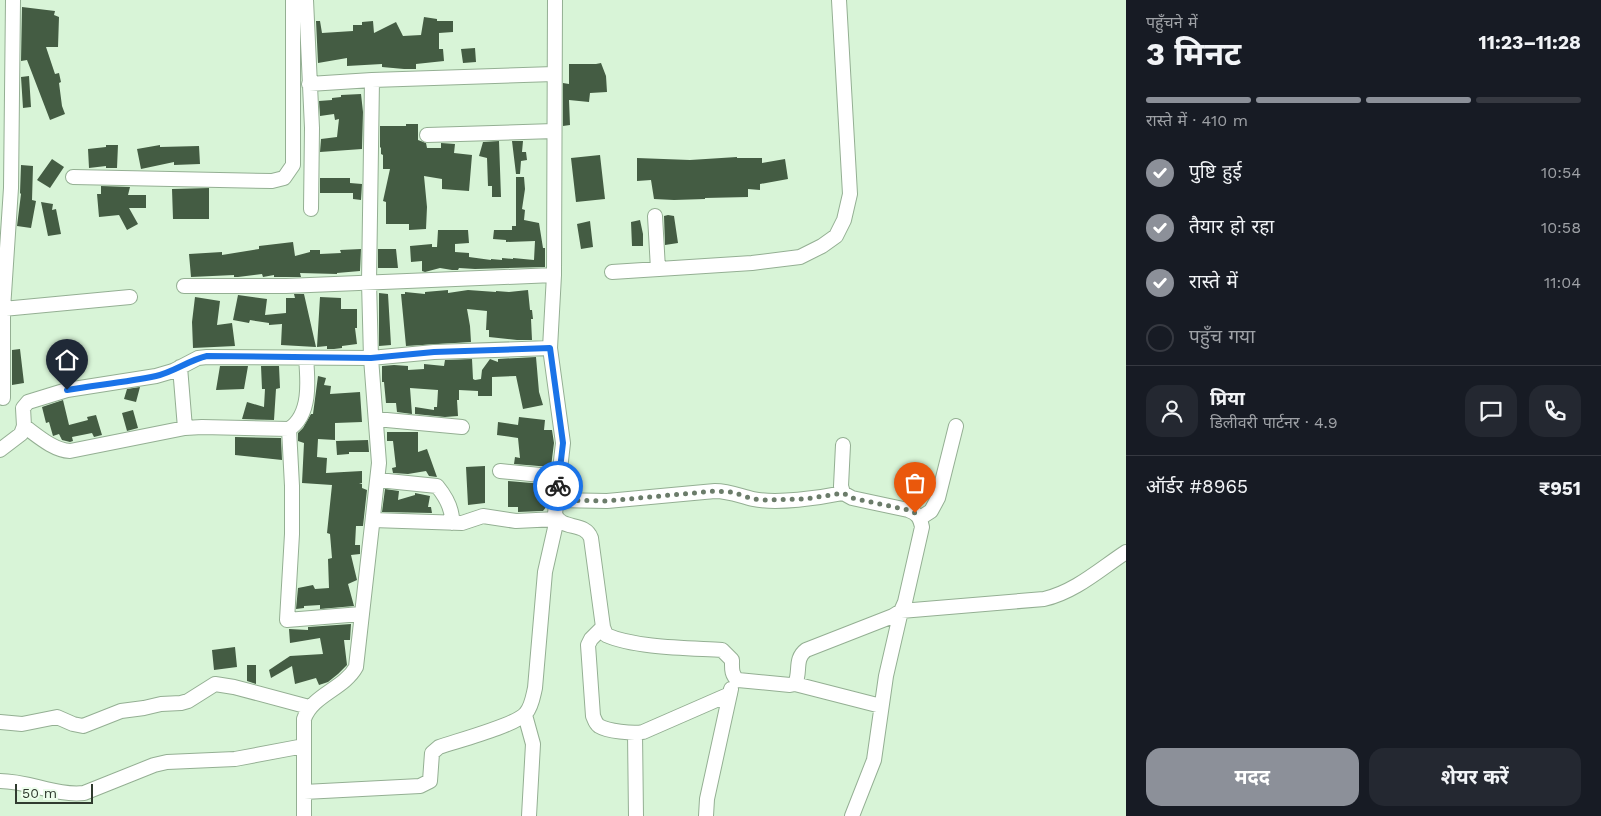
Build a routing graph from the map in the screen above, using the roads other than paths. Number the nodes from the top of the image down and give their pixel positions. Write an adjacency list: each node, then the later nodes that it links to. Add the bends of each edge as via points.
1 (14, 0): 20 (street, via 11,188)
2 (293, 0): 11 (street, via 293,165 284,178 272,181)
3 (306, 0): 8 (street)
4 (555, 0): 6 (street)
5 (839, 0): 14 (street, via 850,194 844,220 836,236 800,257)
6 (554, 74): 7 (street); 9 (street)
7 (372, 80): 8 (street); 17 (street)
8 (309, 84): 12 (street)
9 (554, 131): 10 (street); 16 (street)
10 (427, 135)
11 (73, 177)
12 (311, 209)
13 (655, 216): 14 (street)
14 (658, 269): 15 (street)
15 (612, 272)
16 (554, 276): 17 (street); 21 (street)
17 (369, 282): 18 (street); 23 (street)
18 (184, 286)
19 (130, 297): 20 (street)
20 (3, 309): 25 (street)
21 (550, 348): 23 (street); 35 (street, via 563,443)
22 (306, 358): 23 (street); 24 (street, via 207,356); 31 (street, via 308,388 299,419)
23 (371, 358): 26 (street)
24 (180, 367): 27 (street, via 156,376 67,390 28,402 23,408); 30 (street)
25 (3, 398)
26 (376, 419): 29 (street); 36 (street)
27 (24, 426): 30 (street, via 54,447 70,451); 33 (street, via 18,438)
28 (956, 426): 39 (street, via 938,498 931,511)
29 (462, 427)
30 (185, 428): 31 (street)
31 (289, 429): 45 (street, via 292,524 287,620)
32 (843, 445): 37 (street)
33 (0, 450)
34 (500, 471): 35 (street)
35 (560, 477): 38 (street)
36 (378, 480): 41 (street); 42 (street, via 438,486 453,515)
37 (843, 493): 38 (street, via 805,499 766,500 715,491 606,501); 39 (street, via 852,498 908,510)
38 (556, 500): 40 (street)
39 (920, 518): 44 (street, via 922,527)
40 (557, 519): 42 (street, via 516,521 483,516); 46 (street, via 589,532); 52 (street, via 545,572 535,688 531,706)
41 (373, 520): 42 (street); 45 (street)
42 (452, 523)
43 (1126, 552): 44 (street, via 1072,589 1044,600)
44 (901, 611): 48 (street, via 806,650 799,658); 50 (street)
45 (361, 614): 51 (street, via 356,666 352,674)
46 (603, 627): 47 (street, via 606,635 617,640 722,650 732,660); 54 (street, via 588,645 596,724)
47 (734, 677): 48 (street, via 738,680); 49 (street)
48 (795, 684): 50 (street)
49 (730, 694): 54 (street); 61 (street)
50 (881, 706): 62 (street, via 874,760)
51 (309, 707): 53 (street, via 215,684 181,703 121,711 83,726 57,717 22,724); 55 (street, via 304,718)
52 (525, 715): 57 (street, via 513,722 439,746 432,753 430,781 420,786); 59 (street, via 533,744)
53 (0, 722)
54 (635, 733): 60 (street)
55 (304, 746): 56 (street, via 235,759 167,762 84,793 73,794); 57 (street)
56 (0, 781)
57 (304, 792): 58 (street)
58 (304, 816)
59 (529, 816)
60 (636, 816)
61 (706, 816)
62 (852, 816)

